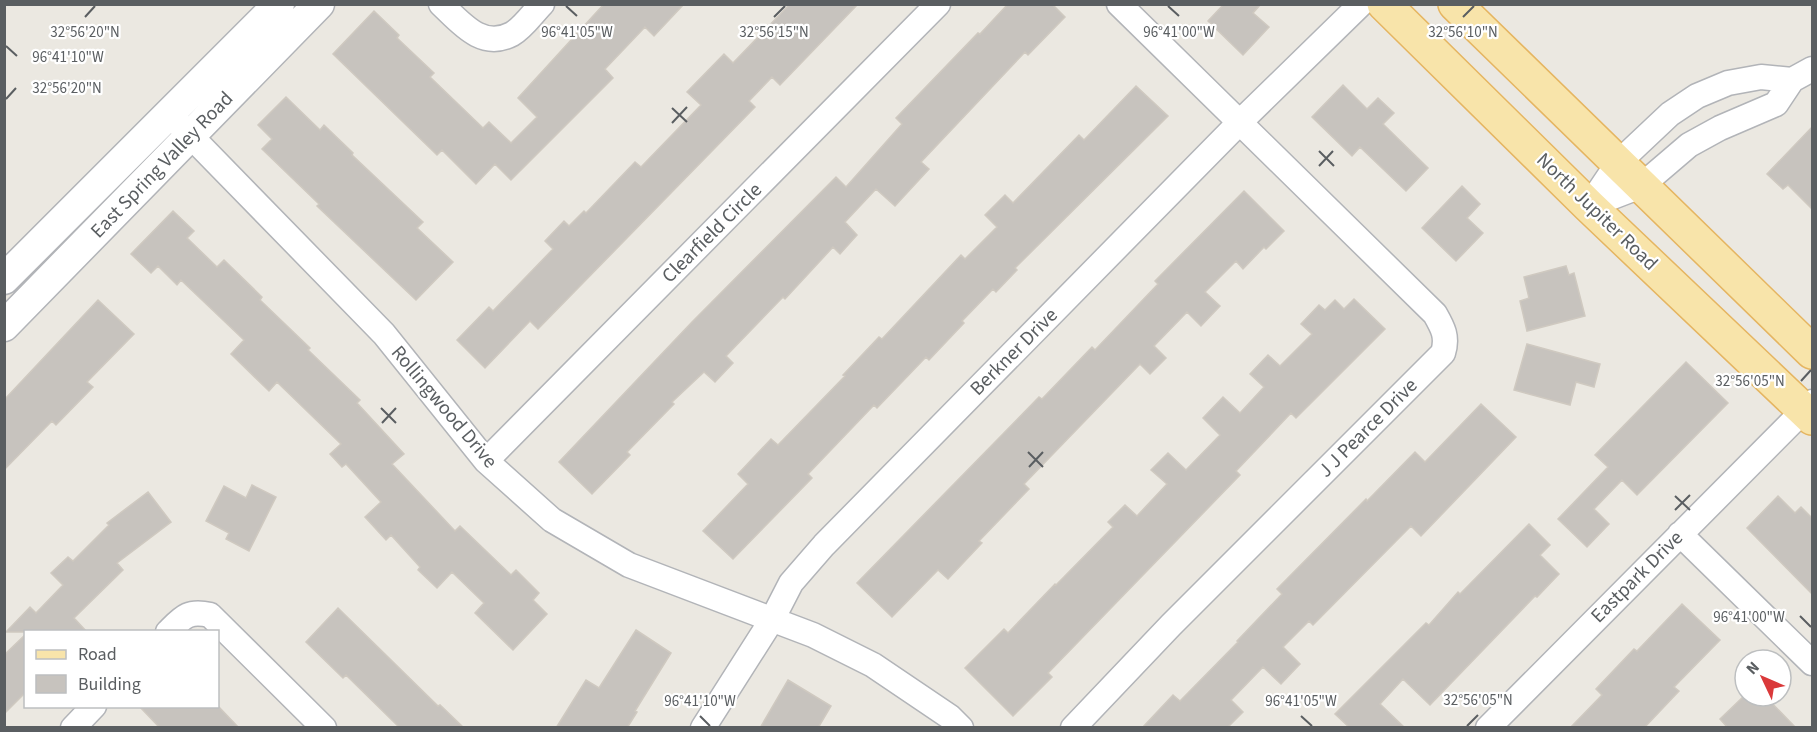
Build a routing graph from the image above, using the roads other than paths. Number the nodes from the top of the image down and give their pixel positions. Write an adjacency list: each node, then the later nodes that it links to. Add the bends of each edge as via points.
1 (279, 4): 11 (street, East Spring Valley Road)
2 (319, 4): 13 (street, East Spring Valley Road)
3 (441, 4): 4 (street, via 472,34 495,40 513,34)
4 (542, 4)
5 (938, 4): 21 (street, Clearfield Circle)
6 (1119, 4): 12 (street)
7 (1361, 4): 12 (street, Berkner Drive)
8 (1384, 4): 16 (main road, North Jupiter Road)
9 (1455, 4): 14 (main road)
10 (1802, 75): 14 (street, via 1761,76 1728,83 1697,96 1670,114); 15 (street, via 1776,104 1689,145)
11 (169, 114): 13 (street, Rollingwood Drive); 17 (street, East Spring Valley Road)
12 (1240, 122): 23 (street, Berkner Drive, via 824,545 791,583); 31 (street, J J Pearce Drive, via 1435,314 1444,330 1443,352)
13 (190, 136): 18 (street, East Spring Valley Road); 21 (street, Rollingwood Drive, via 384,334)
14 (1618, 163): 15 (main road); 16 (street)
15 (1641, 186): 16 (street); 19 (main road)
16 (1589, 206): 20 (main road, North Jupiter Road)
17 (4, 279)
18 (4, 326)
19 (1812, 352)
20 (1810, 410): 22 (street, Eastpark Drive)
21 (486, 461): 23 (street, Rollingwood Drive, via 552,520 629,565)
22 (1680, 534): 25 (street); 32 (street, Eastpark Drive)
23 (773, 618): 29 (street, Berkner Drive); 30 (street, Rollingwood Drive, via 873,665)
24 (170, 630): 28 (street, via 184,616 210,615)
25 (1812, 663)
26 (92, 708): 27 (street)
27 (73, 728)
28 (324, 728)
29 (703, 728)
30 (961, 728)
31 (1073, 728)
32 (1488, 728)

